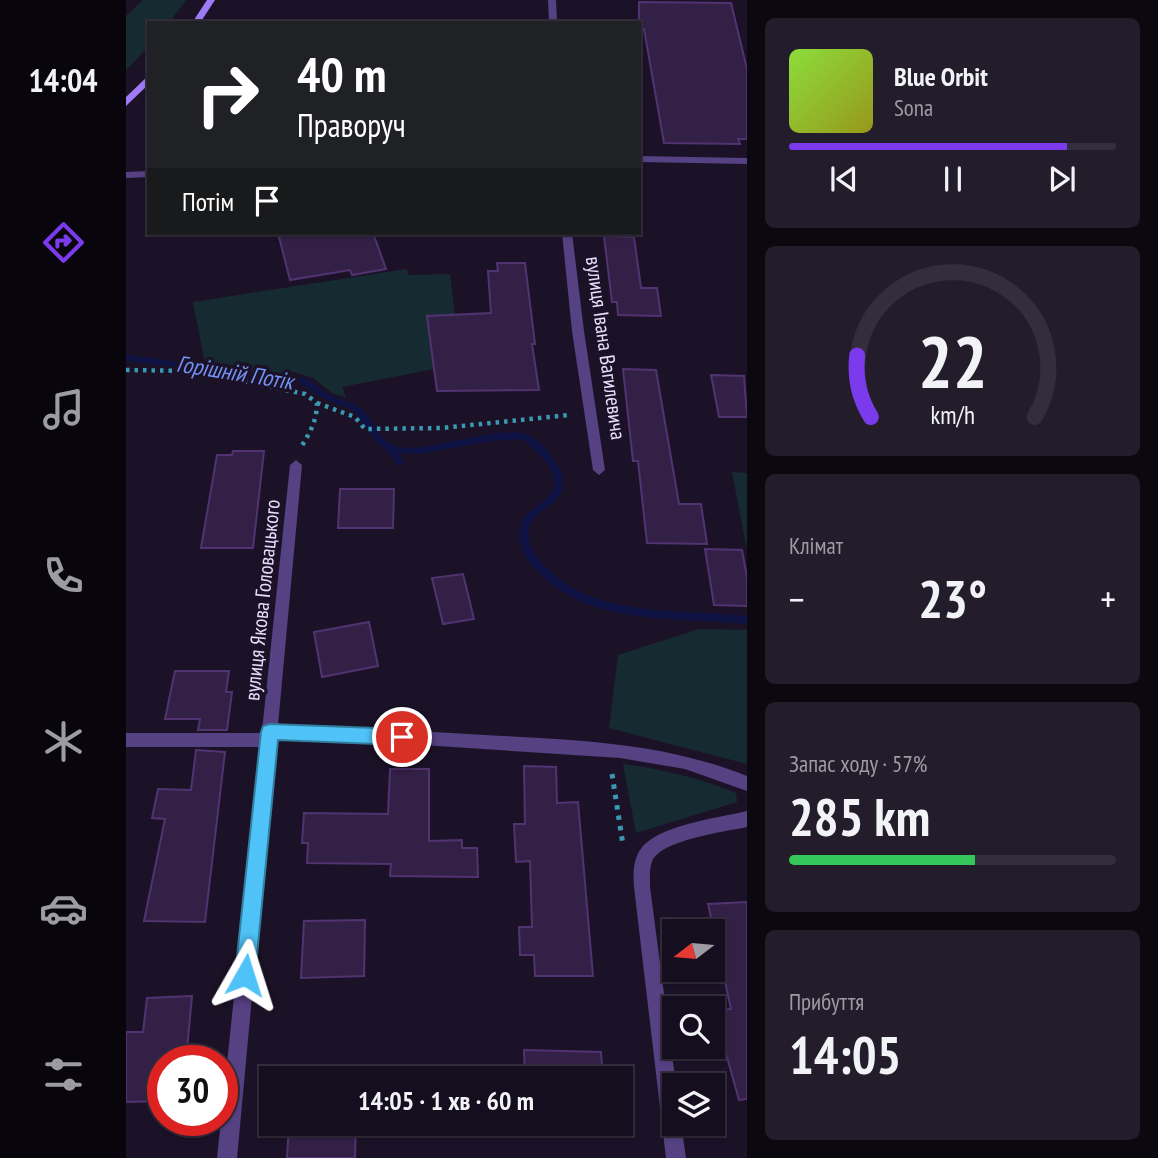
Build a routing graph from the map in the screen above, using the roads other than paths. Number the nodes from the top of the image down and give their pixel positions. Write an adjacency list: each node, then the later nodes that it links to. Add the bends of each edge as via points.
1 (211, 0): 3 (street)
2 (552, 0): 4 (street)
3 (197, 21)
4 (553, 21)
5 (147, 80): 6 (street)
6 (126, 103)
7 (641, 159): 8 (street)
8 (747, 161)
9 (147, 174): 10 (street)
10 (126, 175)
11 (567, 235): 13 (street, вулиця Івана Вагилевича)
12 (296, 465): 14 (street, вулиця Якова Головацького)
13 (600, 470)
14 (269, 736): 15 (street); 16 (street, via 608,749 669,758); 18 (street, вулиця Якова Головацького)
15 (126, 740)
16 (747, 784)
17 (747, 819): 19 (street, via 655,846 646,855 642,870)
18 (227, 1158)
19 (676, 1158)

